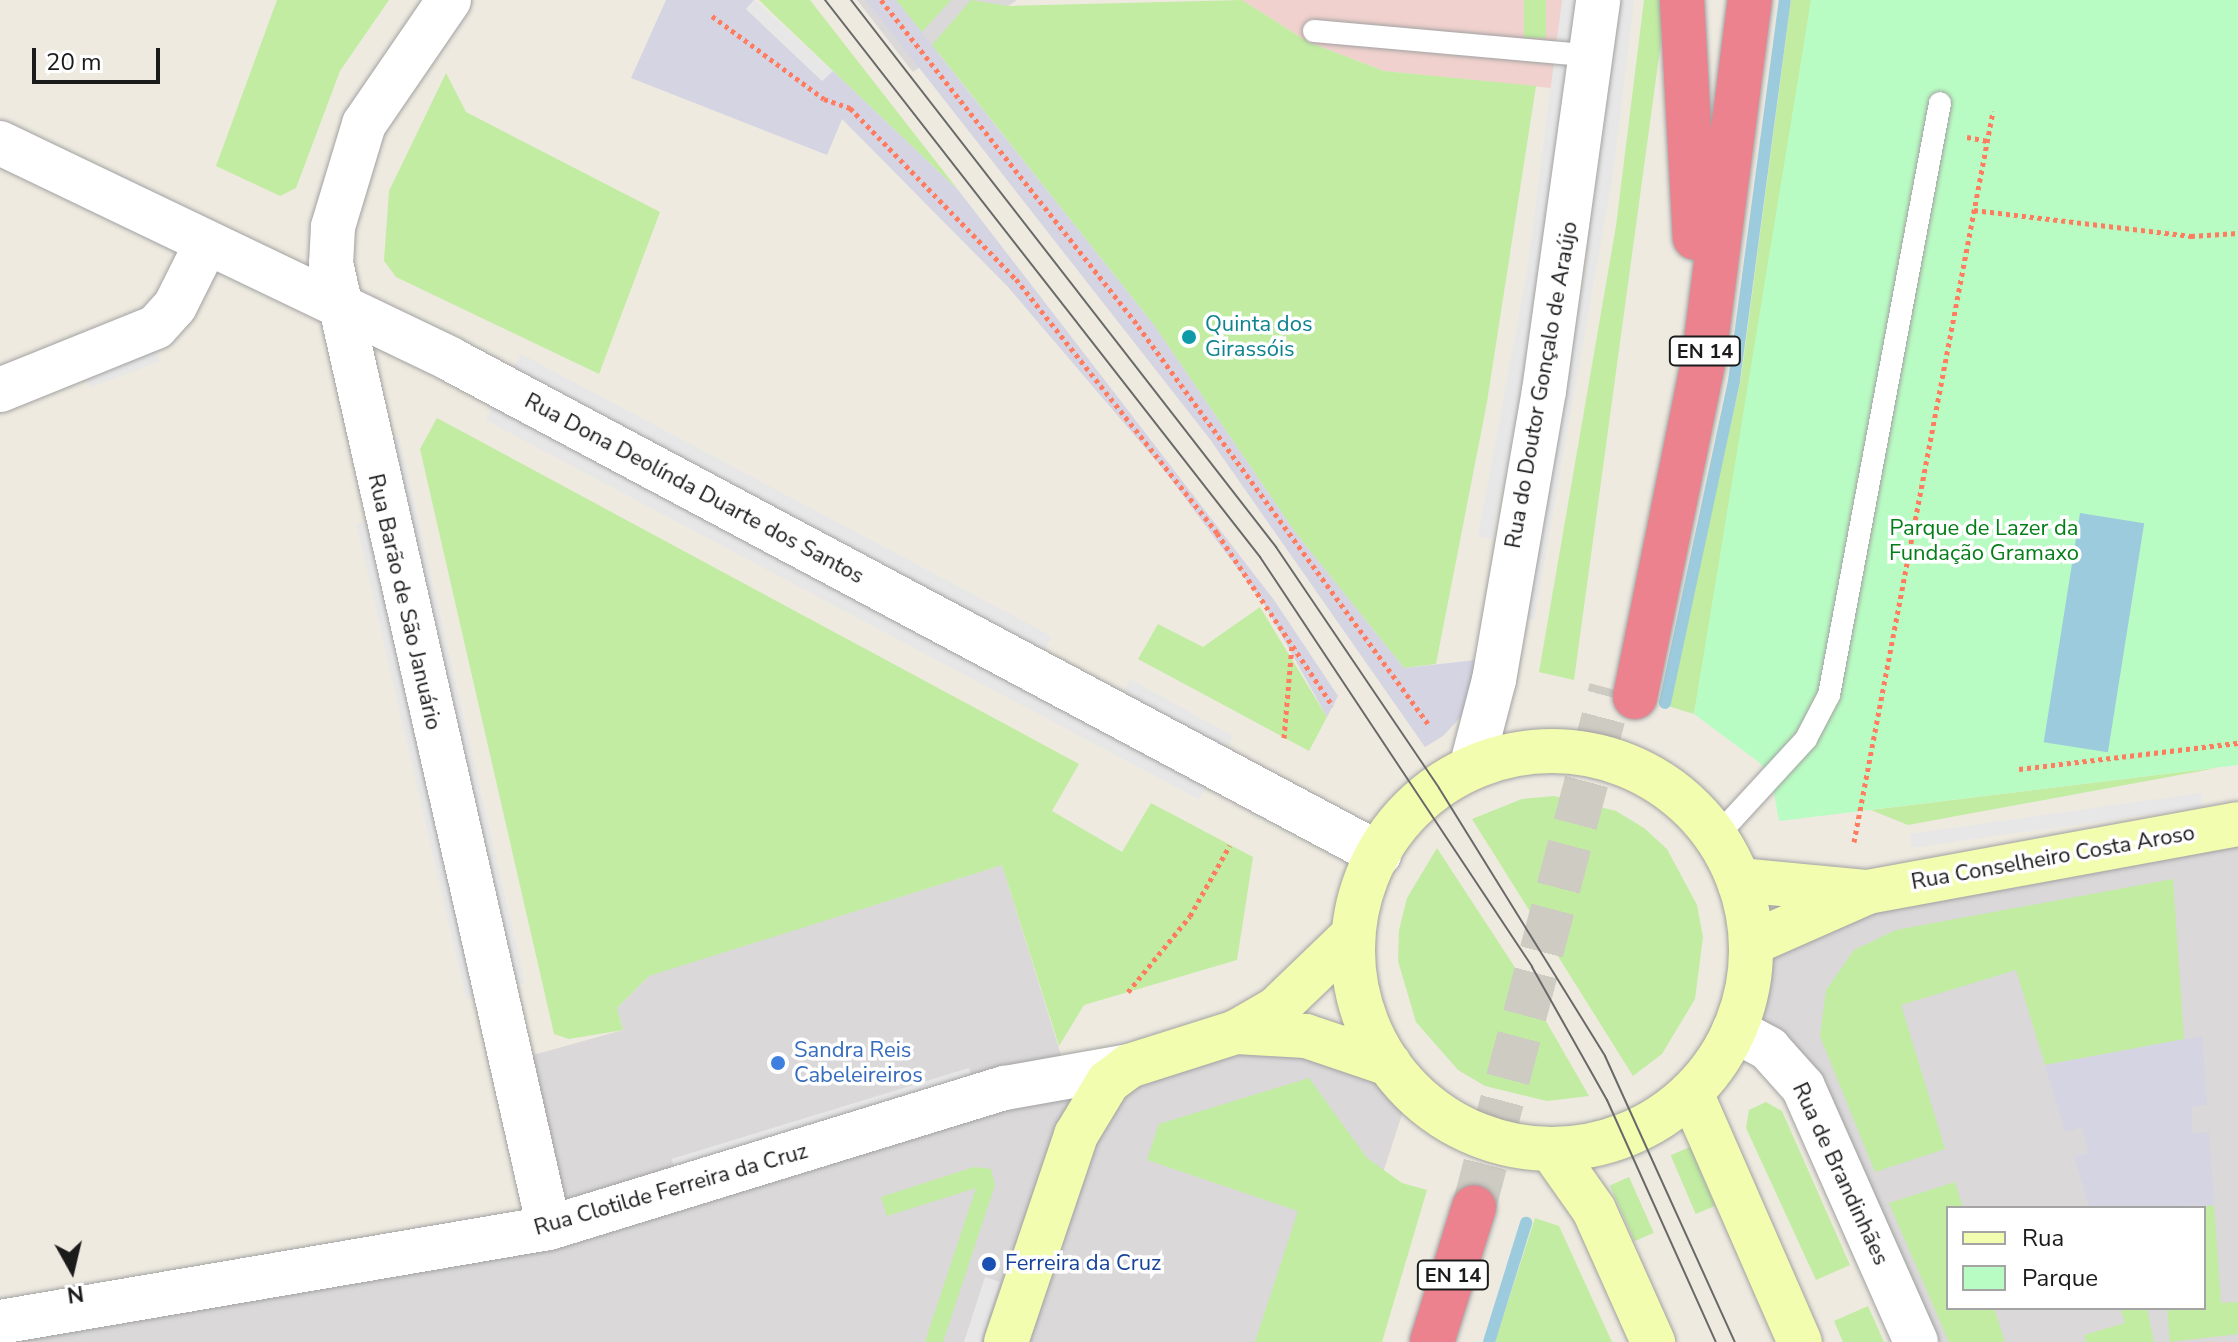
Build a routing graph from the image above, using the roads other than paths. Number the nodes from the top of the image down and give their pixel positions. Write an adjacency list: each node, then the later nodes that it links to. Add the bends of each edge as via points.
1 (449, 0): 12 (street, Rua Barão de São Januário, via 364,124 333,227)
2 (1598, 0): 7 (street, Rua do Doutor Gonçalo de Araújo)
3 (1682, 0): 10 (highway)
4 (1725, 0): 10 (highway, EN 14)
5 (1750, 0): 10 (highway, EN 14, via 1704,357 1623,693)
6 (1314, 31): 7 (lane)
7 (1592, 56): 14 (street, Rua do Doutor Gonçalo de Araújo, via 1544,391 1494,680)
8 (1940, 103): 16 (lane, via 1829,695 1806,739)
9 (0, 143): 11 (street, Rua Dona Deolínda Duarte dos Santos)
10 (1695, 238)
11 (205, 246): 12 (street, Rua Dona Deolínda Duarte dos Santos); 13 (street, via 175,306 156,327)
12 (337, 302): 17 (street, Rua Dona Deolínda Duarte dos Santos); 28 (street, Rua Barão de São Januário)
13 (0, 390)
14 (1471, 768): 16 (main road, via 1522,753 1589,753 1653,777 1683,798); 17 (main road, via 1422,801)
15 (2238, 824): 19 (main road, Rua Conselheiro Costa Aroso)
16 (1716, 837): 18 (main road)
17 (1379, 854): 20 (main road)
18 (1739, 880): 19 (main road, Rua Conselheiro Costa Aroso); 21 (main road)
19 (1868, 892): 21 (main road, Rua Conselheiro Costa Aroso)
20 (1353, 935): 23 (main road, Rua Clotilde Ferreira da Cruz, via 1276,1009); 24 (main road, via 1357,992)
21 (1752, 943): 22 (main road, via 1749,988)
22 (1734, 1030): 26 (main road); 35 (street, Rua de Brandinhães, via 1769,1049 1803,1087)
23 (1236, 1032): 24 (main road, Rua Clotilde Ferreira da Cruz, via 1306,1036); 25 (main road, Rua Clotilde Ferreira da Cruz)
24 (1389, 1064): 27 (main road, via 1439,1115 1492,1141)
25 (1129, 1066): 28 (street, Rua Clotilde Ferreira da Cruz, via 1005,1088); 30 (main road, via 1096,1097 1076,1135)
26 (1691, 1093): 27 (main road, via 1624,1136); 34 (main road)
27 (1551, 1149): 33 (main road, via 1588,1198)
28 (549, 1228): 29 (street, Rua Clotilde Ferreira da Cruz)
29 (0, 1322)
30 (1006, 1342)
31 (1432, 1342): 32 (highway, EN 14, via 1487,1210)
32 (1459, 1342)
33 (1653, 1342)
34 (1800, 1342)
35 (1916, 1342)

